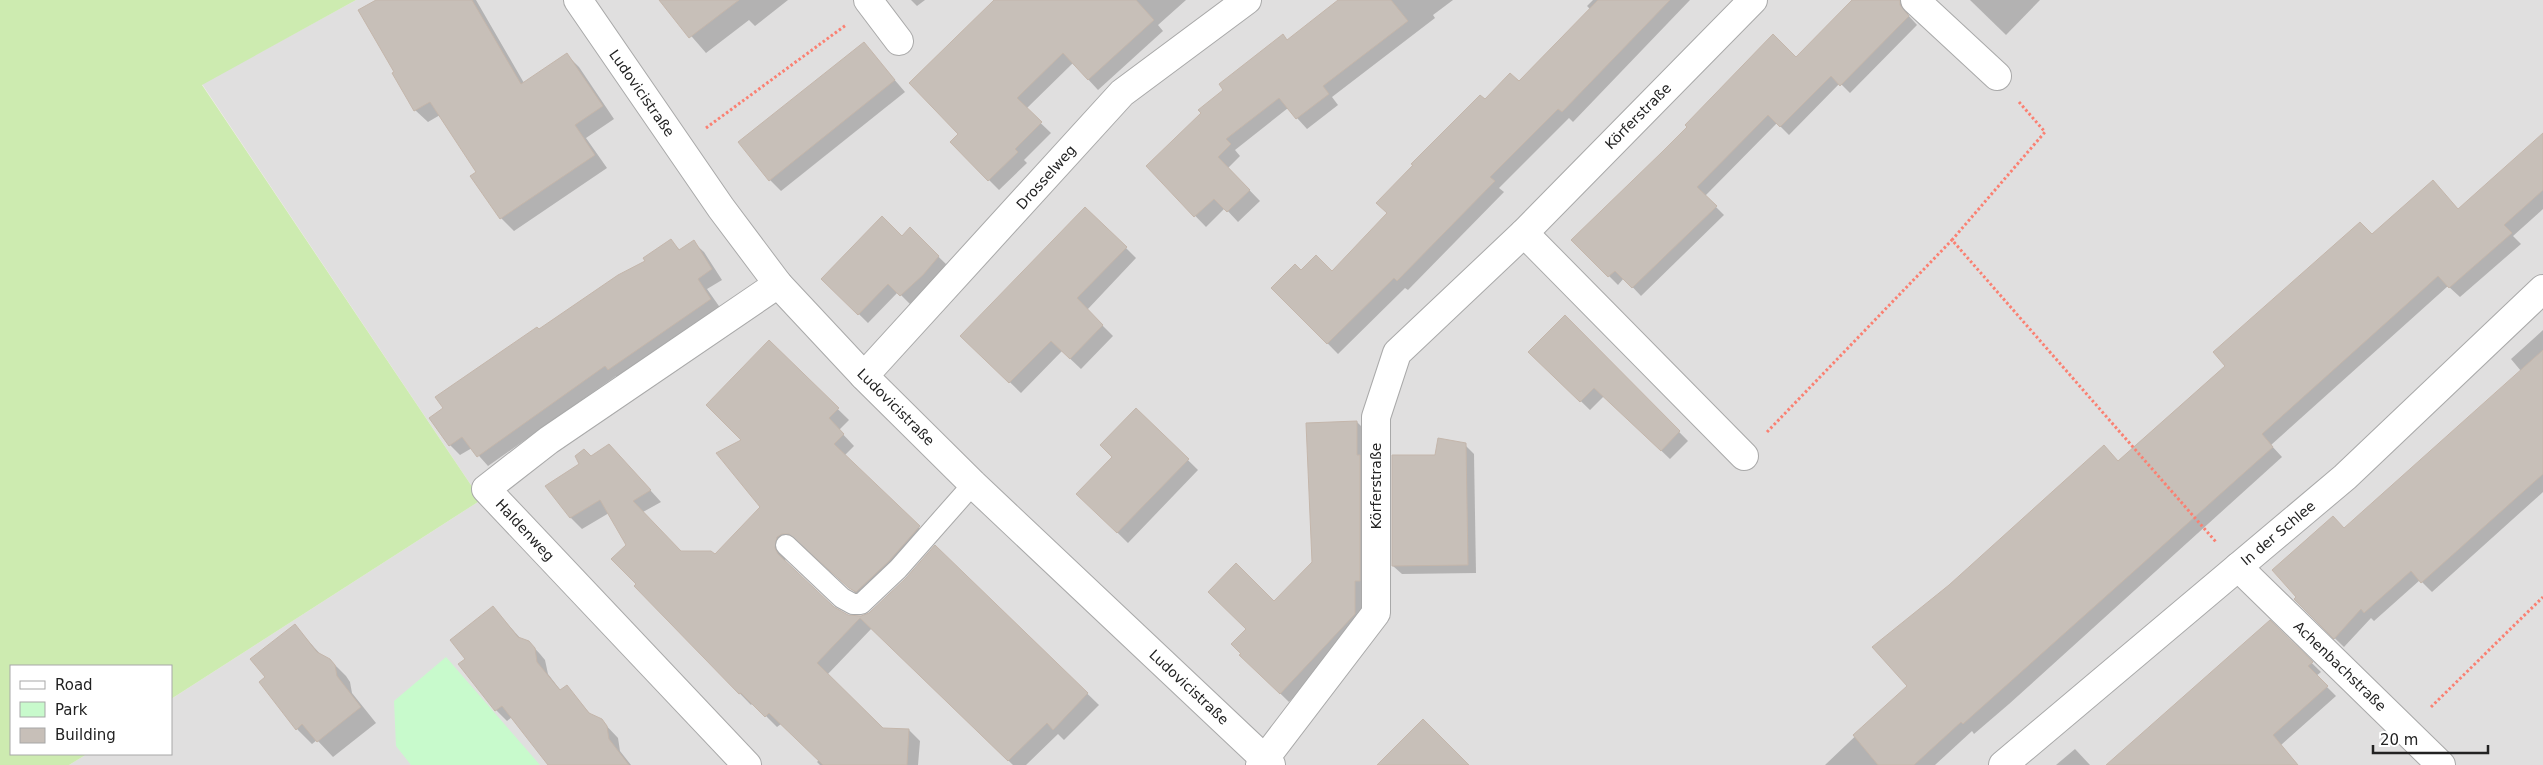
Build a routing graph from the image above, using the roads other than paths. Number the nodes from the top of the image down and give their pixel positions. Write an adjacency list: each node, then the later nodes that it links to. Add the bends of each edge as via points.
1 (578, 0): 9 (street, Ludovicistraße, via 721,208)
2 (1247, 0): 11 (street, Drosselweg, via 1122,93)
3 (1753, 0): 8 (street, Körferstraße)
4 (1916, 0): 7 (street)
5 (870, 3): 6 (street)
6 (899, 41)
7 (1997, 76)
8 (1524, 232): 12 (street); 16 (street, Körferstraße, via 1397,353 1376,416 1376,613)
9 (778, 284): 11 (street, Ludovicistraße); 17 (street, Haldenweg, via 549,440 486,489)
10 (2543, 290): 15 (street, In der Schlee, via 2345,477)
11 (864, 376): 13 (street, Ludovicistraße)
12 (1744, 456)
13 (973, 484): 14 (lane, via 898,569 861,604 852,604 842,598); 16 (street, Ludovicistraße)
14 (786, 545)
15 (2238, 567): 18 (street, In der Schlee); 19 (street, Achenbachstraße)
16 (1266, 763)
17 (747, 765)
18 (2003, 765)
19 (2440, 765)

